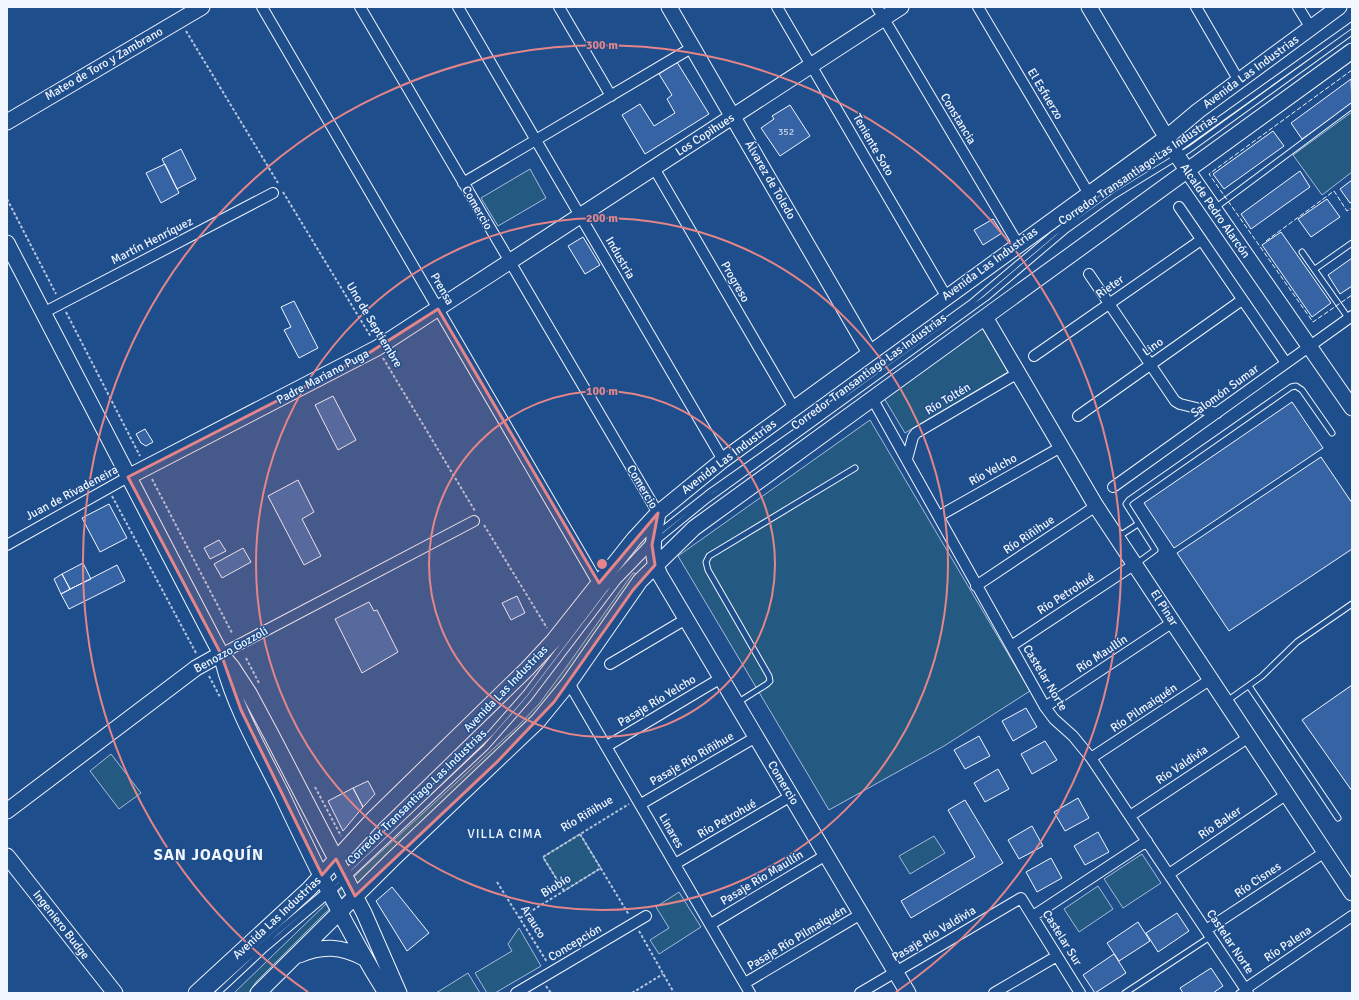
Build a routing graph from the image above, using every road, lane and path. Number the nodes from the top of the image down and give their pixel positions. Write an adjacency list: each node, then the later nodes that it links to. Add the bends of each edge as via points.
1 (202, 7): 15 (main road, Mateo de Toro y Zambrano)
2 (262, 7): 51 (street, Prensa)
3 (360, 7): 32 (street, Comercio)
4 (458, 7): 28 (street, Industria)
5 (559, 7): 23 (street)
6 (669, 7): 19 (main road, Álvarez de Toledo)
7 (777, 7): 21 (street, Teniente Soto)
8 (901, 7): 14 (main road, Los Copihues)
9 (978, 7): 34 (street, El Esfuerzo)
10 (1089, 7): 27 (main road, Alcalde Pedro Alarcón)
11 (1196, 7): 22 (street)
12 (1298, 7): 17 (street)
13 (1339, 7): 17 (main road, Avenida Las Industrias)
14 (880, 13): 21 (main road, Los Copihues); 41 (street, Constancia)
15 (180, 20): 26 (main road, Mateo de Toro y Zambrano); 56 (path, Uno de Septiembre)
16 (1352, 25): 29 (lane, Corredor Transantiago Las Industrias)
17 (1311, 28): 22 (main road, Avenida Las Industrias)
18 (1352, 32): 29 (lane, Corredor Transantiago Las Industrias)
19 (693, 47): 23 (street); 25 (main road, Álvarez de Toledo)
20 (1352, 51): 31 (main road)
21 (811, 65): 25 (main road, Los Copihues); 47 (street, Teniente Soto)
22 (1239, 81): 27 (main road, Avenida Las Industrias)
23 (611, 96): 28 (street)
24 (1352, 106): 37 (lane)
25 (733, 117): 30 (main road, Los Copihues); 57 (main road, Álvarez de Toledo)
26 (7, 122)
27 (1166, 138): 29 (main road, Alcalde Pedro Alarcón); 34 (main road, Avenida Las Industrias)
28 (536, 140): 32 (street); 38 (street, Industria)
29 (1176, 154): 31 (main road, Alcalde Pedro Alarcón); 82 (lane, Corredor Transantiago Las Industrias, via 1108,194 1053,234 985,293 711,491)
30 (654, 168): 38 (main road, Los Copihues); 63 (street, Progreso)
31 (1186, 170): 37 (main road, Alcalde Pedro Alarcón); 53 (main road)
32 (463, 183): 44 (street, Comercio)
33 (273, 193): 49 (street, Martín Henríquez)
34 (1089, 194): 41 (main road, Avenida Las Industrias)
35 (7, 199): 49 (path)
36 (1179, 207): 39 (street)
37 (1213, 209): 55 (main road, Alcalde Pedro Alarcón)
38 (580, 216): 44 (main road, Los Copihues); 70 (street, Industria)
39 (1201, 240): 48 (street); 50 (street, Rieter)
40 (1352, 243): 45 (lane)
41 (1018, 244): 47 (main road, Avenida Las Industrias)
42 (9, 251): 52 (main road)
43 (1302, 252): 45 (lane)
44 (509, 263): 51 (main road, Padre Mariano Puga); 77 (street, Comercio)
45 (1314, 269): 54 (lane)
46 (1089, 274): 50 (street)
47 (946, 296): 57 (main road, Avenida Las Industrias)
48 (1242, 300): 59 (street); 60 (street, Lino)
49 (61, 303): 52 (street, Martín Henríquez); 71 (path)
50 (1109, 304): 58 (street, Rieter); 60 (street)
51 (438, 309): 56 (main road, Padre Mariano Puga); 86 (street, Prensa)
52 (43, 313): 73 (main road)
53 (985, 317): 61 (main road, El Pinar); 62 (main road)
54 (1350, 318): 55 (street, Salomón Sumar)
55 (1309, 346): 59 (street, Salomón Sumar); 64 (main road, Alcalde Pedro Alarcón)
56 (377, 348): 71 (main road, Padre Mariano Puga); 79 (path, Uno de Septiembre)
57 (870, 353): 63 (main road, Avenida Las Industrias)
58 (1034, 356)
59 (1286, 363): 65 (street, Salomón Sumar)
60 (1150, 364): 65 (street, via 1177,403); 66 (street, Lino)
61 (1018, 373): 68 (main road, El Pinar); 69 (street, Río Toltén, via 916,433)
62 (872, 398): 69 (street, Castelar Norte); 85 (main road, via 710,515)
63 (794, 408): 70 (main road, Avenida Las Industrias)
64 (1352, 408)
65 (1217, 413): 74 (street, Salomón Sumar)
66 (1078, 416)
67 (1332, 433): 80 (lane, via 1302,390 1296,386 1291,387 1129,500 1126,504)
68 (1061, 448): 76 (main road, El Pinar); 78 (street, Río Yelcho)
69 (907, 459): 78 (street, Castelar Norte)
70 (723, 460): 77 (main road, Avenida Las Industrias)
71 (146, 468): 73 (main road, Padre Mariano Puga); 91 (path)
72 (855, 468): 102 (lane, via 709,556 706,562 708,570 770,681)
73 (128, 477): 75 (street, Juan de Rivadeneira); 95 (main road)
74 (1113, 487)
75 (108, 488): 83 (street, Juan de Rivadeneira); 94 (path)
76 (1096, 506): 81 (main road, El Pinar); 87 (street, Río Riñihue)
77 (658, 513): 82 (main road, Comercio); 86 (main road, Avenida Las Industrias)
78 (939, 516): 87 (street, Castelar Norte)
79 (477, 517): 92 (path, Uno de Septiembre); 95 (street, Benozzo Gozzoli)
80 (1138, 524): 81 (lane); 84 (lane, via 1155,550)
81 (1117, 537): 84 (main road, El Pinar)
82 (653, 541): 85 (main road, Comercio); 123 (lane, Corredor Transantiago Las Industrias, via 604,589 507,715)
83 (7, 545)
84 (1135, 564): 90 (main road, El Pinar); 93 (street, Río Petrohué)
85 (655, 565): 89 (main road, Comercio); 99 (main road, via 633,590)
86 (598, 583): 92 (main road, Avenida Las Industrias)
87 (976, 586): 93 (street, Castelar Norte)
88 (1352, 604): 100 (lane, via 1296,642)
89 (686, 619): 96 (street); 97 (main road, Comercio)
90 (1173, 622): 98 (main road, El Pinar); 103 (street, Río Maullín)
91 (232, 633)
92 (554, 640): 118 (main road, Avenida Las Industrias)
93 (1011, 646): 103 (street, Castelar Norte)
94 (195, 652)
95 (221, 654): 111 (main road, Benozzo Gozzoli, via 196,668); 118 (main road, via 249,693); 122 (main road, via 230,684)
96 (610, 664)
97 (721, 678): 102 (main road, Comercio); 106 (street, Pasaje Río Yelcho)
98 (1211, 679): 101 (main road, El Pinar); 107 (street, Río Pilmaiquén)
99 (568, 683): 106 (street, Linares); 128 (main road, via 538,721 518,741)
100 (1249, 686): 101 (lane); 113 (lane)
101 (1226, 701): 104 (main road, El Pinar)
102 (736, 704): 105 (main road, Comercio)
103 (1045, 707): 107 (street, Castelar Norte)
104 (1249, 736): 108 (main road, El Pinar); 112 (street, Río Valdivia)
105 (756, 737): 109 (main road, Comercio); 110 (street, Pasaje Río Riñihue)
106 (607, 746): 110 (street, Linares)
107 (1091, 758): 112 (street, Castelar Norte)
108 (1287, 794): 115 (main road, El Pinar); 121 (street, Río Baker)
109 (791, 796): 116 (main road, Comercio); 119 (street, Río Petrohué)
110 (641, 804): 119 (street, Linares); 126 (path, Río Riñihue, via 629,804 543,857)
111 (7, 811)
112 (1130, 816): 114 (street, Castelar Norte)
113 (1338, 818)
114 (1147, 841): 121 (street, Castelar Norte); 133 (street)
115 (1325, 852): 127 (main road, El Pinar); 137 (street, Río Cisnes)
116 (826, 855): 131 (main road, Comercio); 136 (street, Pasaje Río Maullín)
117 (7, 856): 146 (main road, Ingeniero Budge)
118 (336, 859): 122 (main road, Avenida Las Industrias); 123 (main road)
119 (676, 864): 136 (street, Linares)
120 (601, 868): 126 (path, Biobío)
121 (1169, 874): 137 (street, Castelar Norte)
122 (322, 875): 125 (main road); 147 (main road, Avenida Las Industrias)
123 (345, 876): 125 (lane, Corredor Transantiago Las Industrias); 128 (main road)
124 (497, 882): 135 (path, Arauco)
125 (329, 891): 130 (main road); 148 (lane, Corredor Transantiago Las Industrias, via 279,930); 149 (lane, Corredor Transantiago Las Industrias)
126 (564, 891): 135 (path, Biobío)
127 (1352, 892)
128 (355, 896): 130 (main road); 152 (main road)
129 (1021, 898): 133 (street, Castelar Sur); 142 (street, Pasaje Río Valdivia)
130 (340, 911): 138 (main road); 140 (main road)
131 (861, 914): 142 (main road, Comercio); 144 (street, Pasaje Río Pilmaiquén)
132 (646, 916): 141 (street, Concepción)
133 (1033, 916): 139 (street, Castelar Sur)
134 (1352, 916): 145 (street, Río Palena)
135 (520, 918): 141 (path, Arauco)
136 (711, 924): 144 (street, Linares)
137 (1208, 933): 145 (street, Castelar Norte); 160 (lane, Río Cisnes)
138 (296, 956): 140 (main road, via 315,949 332,947); 150 (main road)
139 (1057, 956): 158 (street); 159 (street, Castelar Sur)
140 (364, 958): 151 (main road)
141 (553, 971): 153 (street, Concepción)
142 (896, 972): 156 (street, Pasaje Río Valdivia); 157 (main road, Comercio)
143 (663, 974): 154 (path)
144 (745, 983): 155 (street, Linares)
145 (1244, 992)
146 (115, 993)
147 (196, 993)
148 (209, 993)
149 (218, 993)
150 (258, 993)
151 (386, 993)
152 (399, 993)
153 (516, 993)
154 (632, 993)
155 (750, 993)
156 (860, 993)
157 (908, 993)
158 (994, 993)
159 (1080, 993)
160 (1125, 993)

